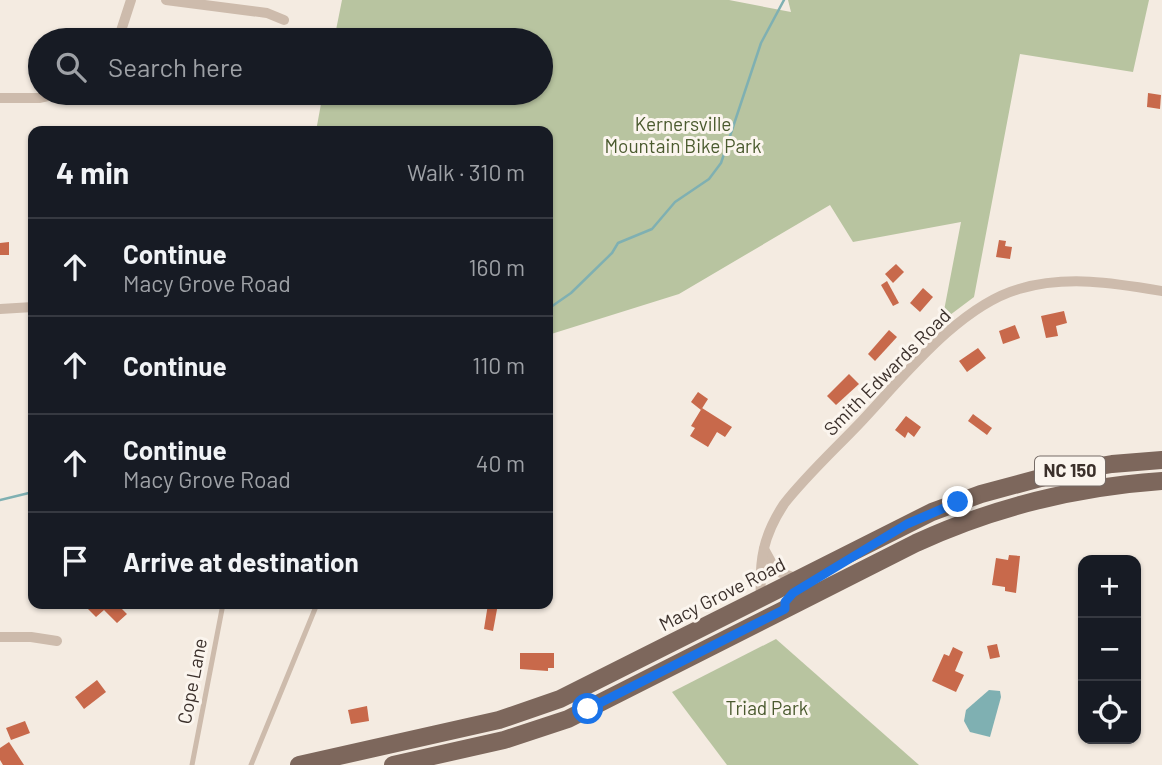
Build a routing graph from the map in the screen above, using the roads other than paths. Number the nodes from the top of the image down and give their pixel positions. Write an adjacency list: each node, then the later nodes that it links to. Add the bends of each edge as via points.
1 (131, 0): 4 (street)
2 (166, 0): 3 (street, via 267,13)
3 (284, 20)
4 (122, 28)
5 (0, 97): 6 (street)
6 (28, 98)
7 (1162, 291): 13 (street, Smith Edwards Road, via 1067,281 1016,290 986,303 945,335 792,493 777,514)
8 (28, 307): 9 (street)
9 (0, 309)
10 (1162, 460): 12 (main road, Macy Grove Road / NC 150, via 1033,479)
11 (1162, 481): 18 (main road, NC 150, via 1063,493 988,514 916,543)
12 (907, 524): 14 (main road, Macy Grove Road / NC 150); 18 (main road, via 793,593)
13 (764, 549): 14 (street, via 776,571); 15 (street, Smith Edwards Road)
14 (798, 579): 15 (main road, Macy Grove Road / NC 150)
15 (761, 598): 21 (main road, Macy Grove Road / NC 150, via 559,699)
16 (222, 609): 22 (lane, Cope Lane)
17 (315, 609): 23 (lane)
18 (785, 609): 26 (main road, NC 150, via 568,719 515,737)
19 (0, 637): 20 (street)
20 (57, 641)
21 (474, 725): 24 (main road, Macy Grove Road / NC 150); 25 (main road, via 468,737)
22 (192, 765)
23 (251, 765)
24 (299, 765)
25 (379, 765)
26 (393, 765)

